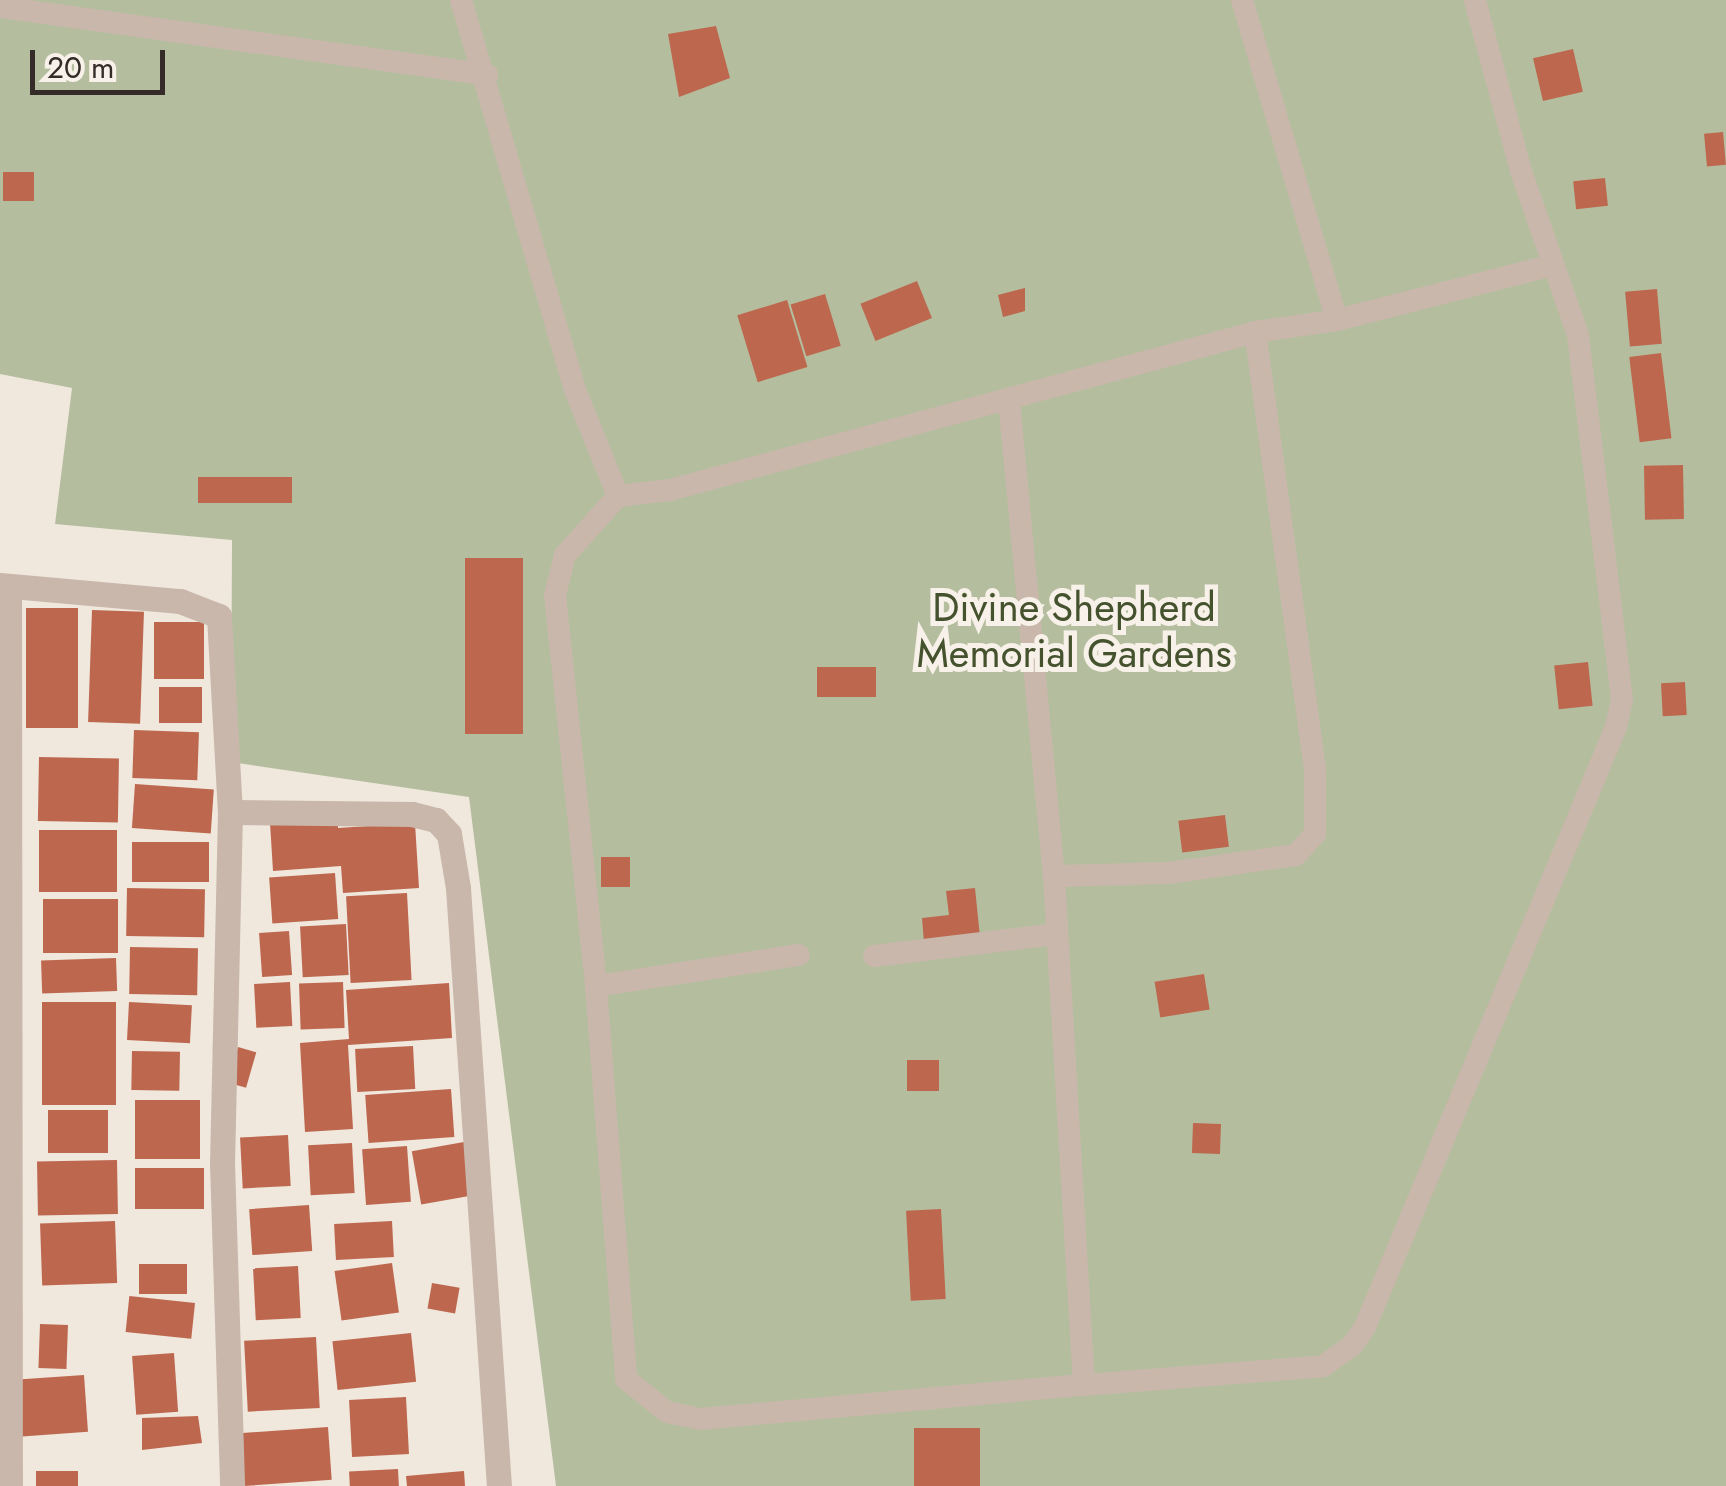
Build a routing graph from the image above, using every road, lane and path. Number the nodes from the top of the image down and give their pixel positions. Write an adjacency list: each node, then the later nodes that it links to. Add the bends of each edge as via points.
1 (462, 0): 5 (lane)
2 (1242, 0): 7 (lane)
3 (1475, 0): 6 (lane)
4 (0, 6): 5 (lane)
5 (487, 75): 10 (lane, via 575,390)
6 (1553, 264): 7 (lane); 18 (lane, via 1578,335 1622,699 1616,727 1352,1346 1323,1366)
7 (1337, 320): 8 (lane)
8 (1255, 332): 9 (lane); 13 (lane, via 1316,769 1315,834 1296,855 1168,873)
9 (1009, 401): 10 (lane, via 670,490); 13 (lane)
10 (618, 496): 17 (lane, via 566,555 555,595)
11 (5, 586): 12 (street, via 150,597 219,616); 19 (street)
12 (230, 812): 20 (street, via 222,1164); 21 (street, via 384,812 436,820 449,834)
13 (1054, 876): 14 (lane)
14 (1057, 934): 16 (lane); 18 (lane)
15 (799, 955): 17 (lane)
16 (874, 956)
17 (596, 986): 18 (lane, via 618,1332 626,1380 645,1399 700,1419)
18 (1084, 1386)
19 (10, 1486)
20 (232, 1486)
21 (499, 1486)

